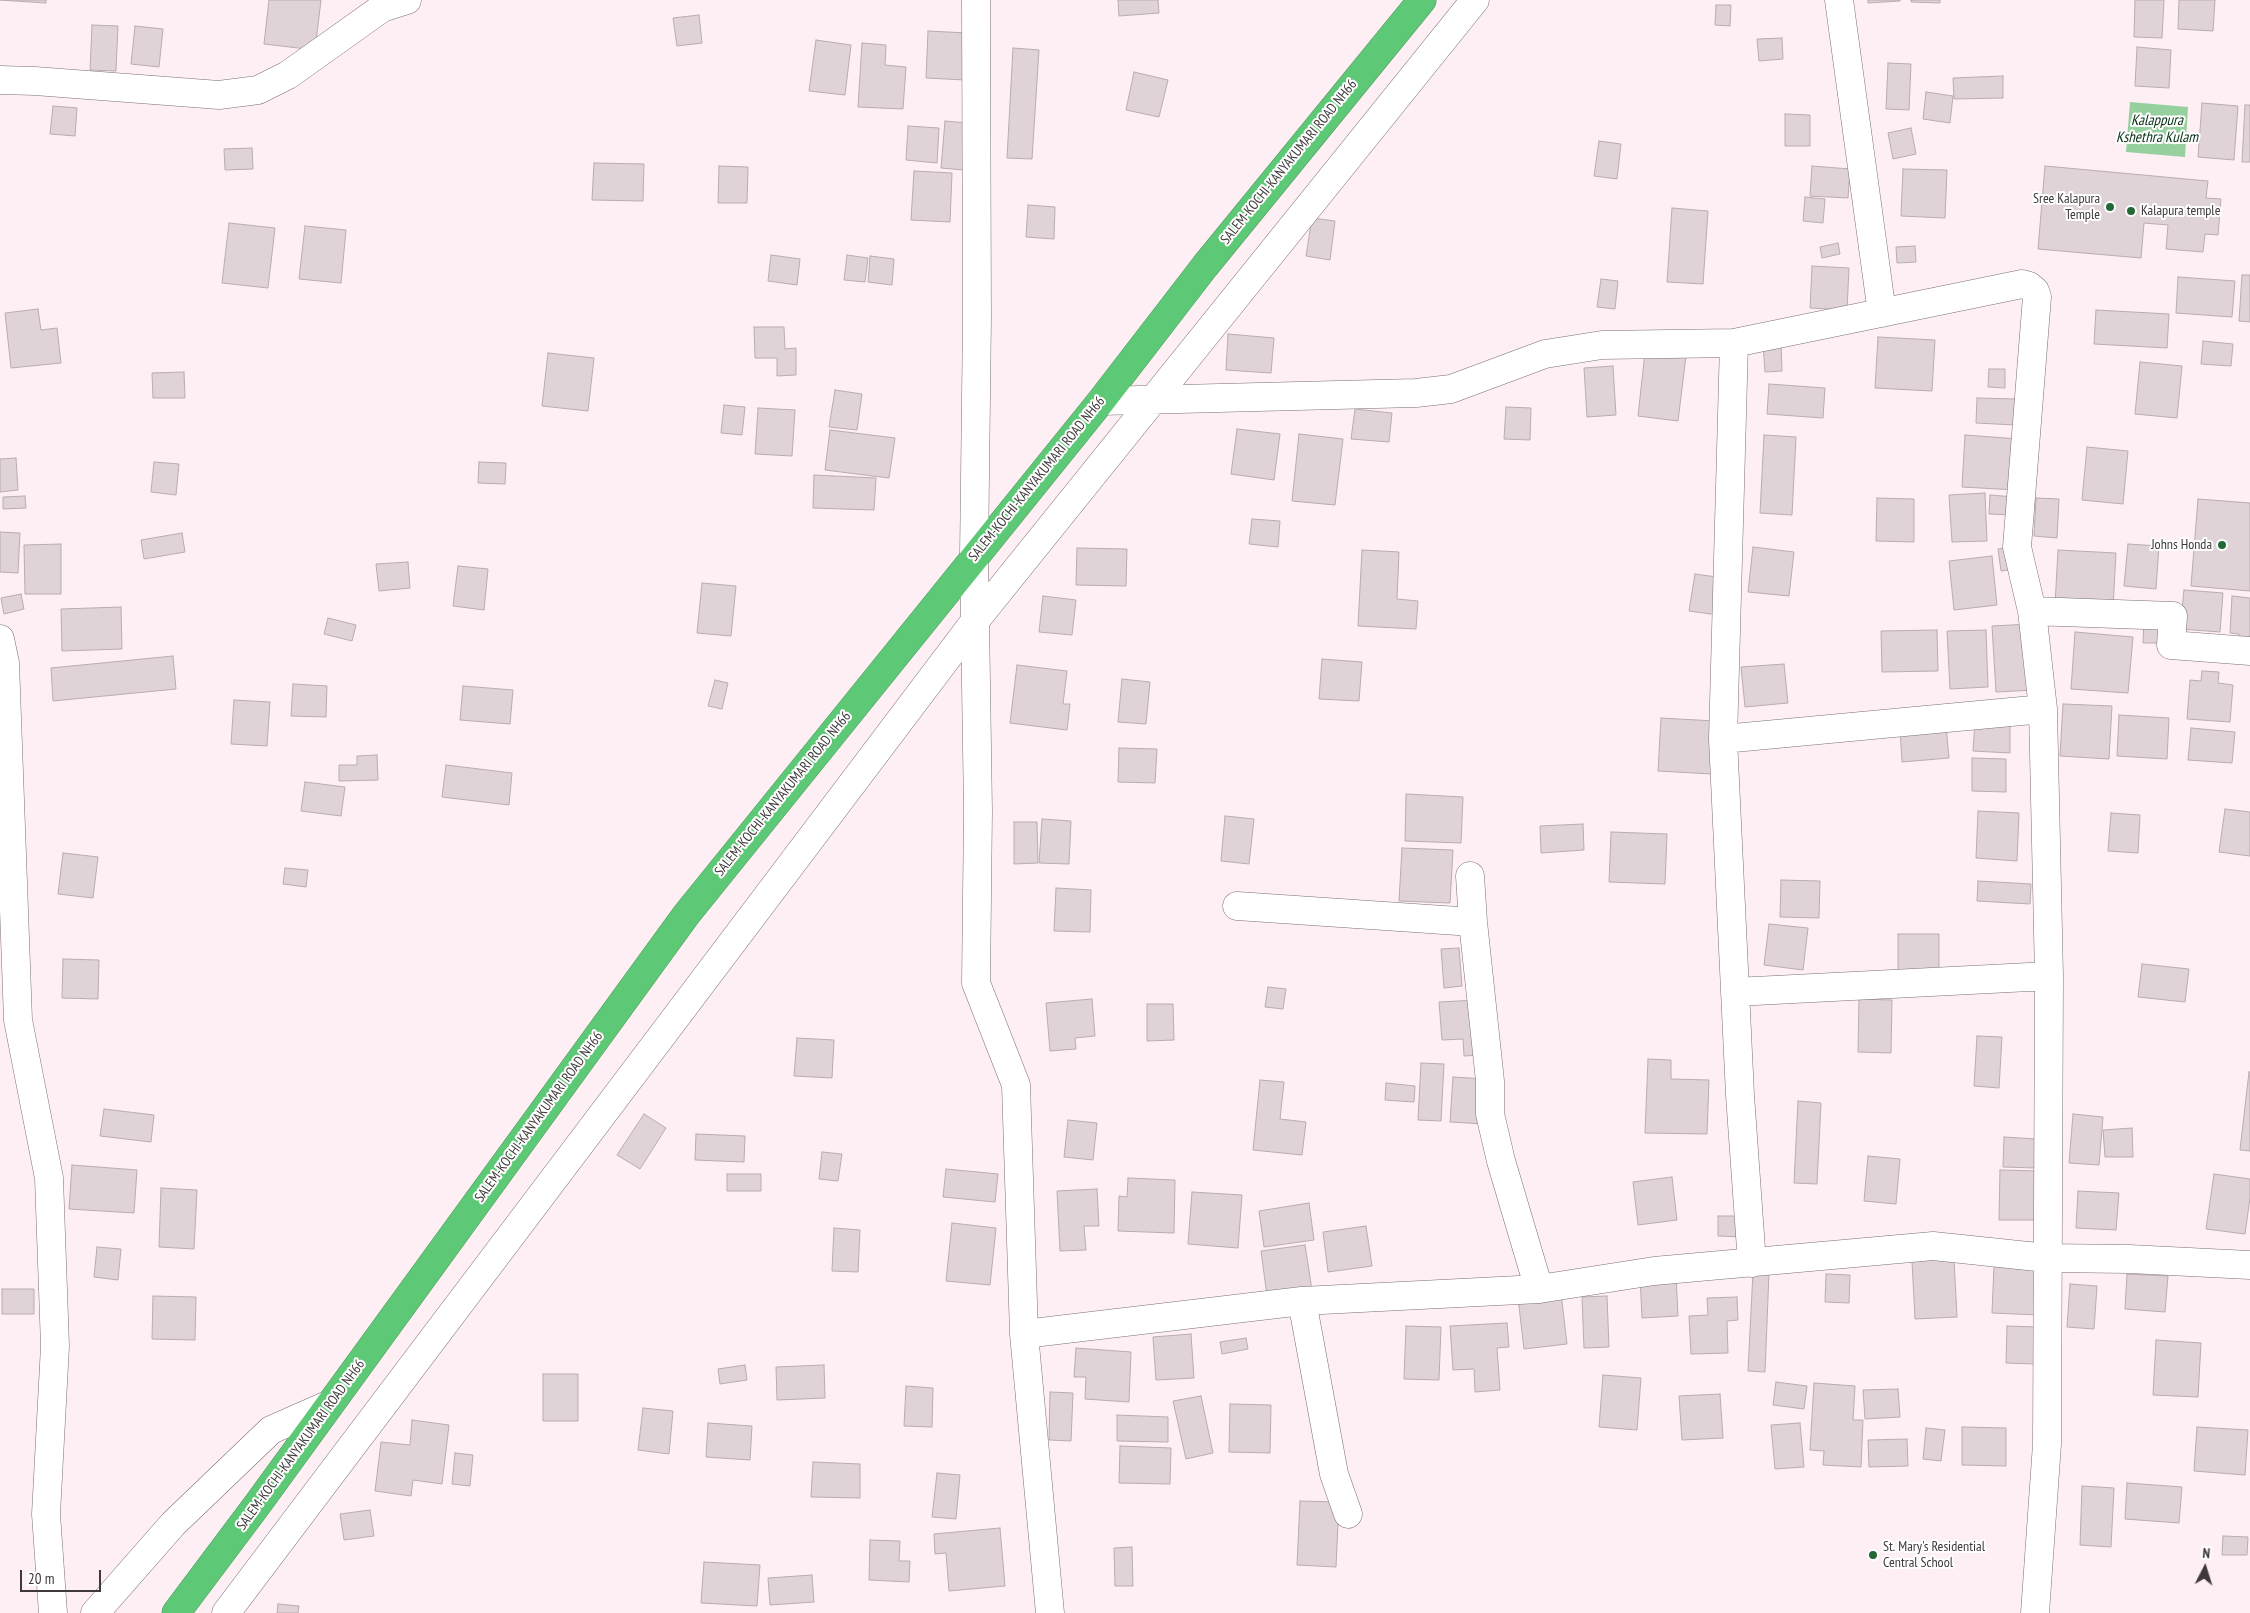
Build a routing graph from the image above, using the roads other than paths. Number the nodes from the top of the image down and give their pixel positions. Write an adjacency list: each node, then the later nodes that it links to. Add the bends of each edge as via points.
1 (407, 0): 6 (street, via 382,8 288,75 258,90 219,95)
2 (976, 0): 11 (street)
3 (1422, 0): 10 (highway, SALEM-KOCHI-KANYAKUMARI ROAD NH66, via 1205,266)
4 (1475, 0): 9 (street)
5 (1839, 0): 7 (street)
6 (0, 80)
7 (1882, 313): 8 (street); 12 (street, via 2022,284 2035,291 2016,546)
8 (1734, 342): 9 (street, via 1602,345 1545,354 1451,388 1416,393); 17 (street)
9 (1153, 400): 10 (street); 13 (street)
10 (1101, 402): 11 (highway, SALEM-KOCHI-KANYAKUMARI ROAD NH66)
11 (974, 556): 13 (street); 29 (highway, SALEM-KOCHI-KANYAKUMARI ROAD NH66, via 686,915)
12 (2032, 611): 15 (street, via 2173,616 2171,645); 16 (street)
13 (975, 621): 28 (street, via 976,983 1016,1085); 34 (street)
14 (0, 639): 31 (street, via 5,663 18,1020 49,1178 55,1346 46,1514)
15 (2250, 652)
16 (2043, 709): 17 (street); 21 (street)
17 (1722, 739): 22 (street)
18 (1470, 876): 20 (street)
19 (1237, 906): 20 (street)
20 (1473, 922): 26 (street, via 1490,1081 1490,1114 1500,1161)
21 (2049, 976): 22 (street); 23 (street)
22 (1735, 992): 24 (street)
23 (2047, 1258): 24 (street, via 1933,1246); 25 (street); 36 (street, via 2047,1444)
24 (1752, 1263): 26 (street, via 1654,1271)
25 (2250, 1265)
26 (1539, 1289): 27 (street)
27 (1302, 1302): 28 (street); 30 (street, via 1334,1474)
28 (1024, 1334): 35 (street)
29 (330, 1404): 32 (street, via 271,1430 173,1524); 33 (highway, SALEM-KOCHI-KANYAKUMARI ROAD NH66)
30 (1348, 1514)
31 (53, 1613)
32 (95, 1613)
33 (176, 1613)
34 (226, 1613)
35 (1050, 1613)
36 (2035, 1613)

